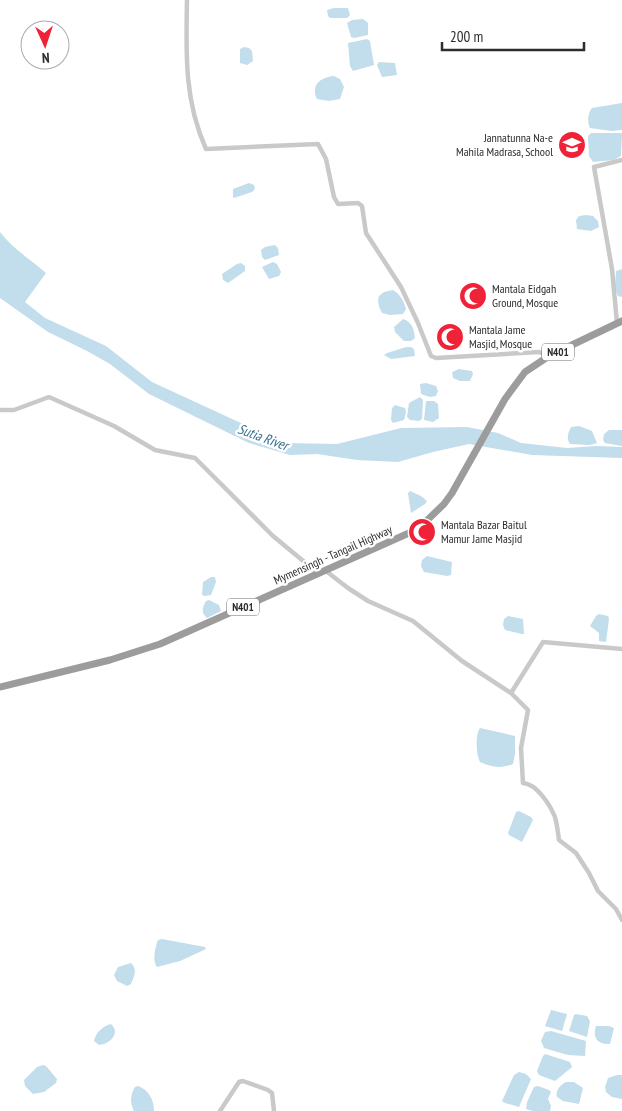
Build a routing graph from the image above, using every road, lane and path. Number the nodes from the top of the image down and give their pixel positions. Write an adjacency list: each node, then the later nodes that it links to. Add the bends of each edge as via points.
1 (187, 0): 4 (street, via 186,72 197,130 206,149 318,144 326,159 338,204 358,202 362,206 366,232 401,287 432,356 539,352)
2 (622, 160): 3 (street, via 594,167)
3 (619, 322): 4 (highway, Mymensingh - Tangail Highway / N401)
4 (549, 356): 6 (highway, Mymensingh - Tangail Highway / N401, via 525,372 505,398 461,480 444,504 418,529)
5 (0, 410): 7 (street, via 14,410 49,397 114,426 155,450 195,458 273,536)
6 (326, 571): 7 (highway, Mymensingh - Tangail Highway / N401); 10 (street, via 368,601 413,621 462,661)
7 (319, 574): 9 (highway, Mymensingh - Tangail Highway / N401, via 160,644)
8 (622, 649): 10 (street, via 543,642)
9 (0, 687)
10 (511, 693): 11 (street, via 528,710 520,748 523,783 530,785 551,808 559,840 576,853 598,891)
11 (622, 920)
12 (220, 1111): 13 (street, via 239,1082 243,1081 272,1093)
13 (274, 1111)

